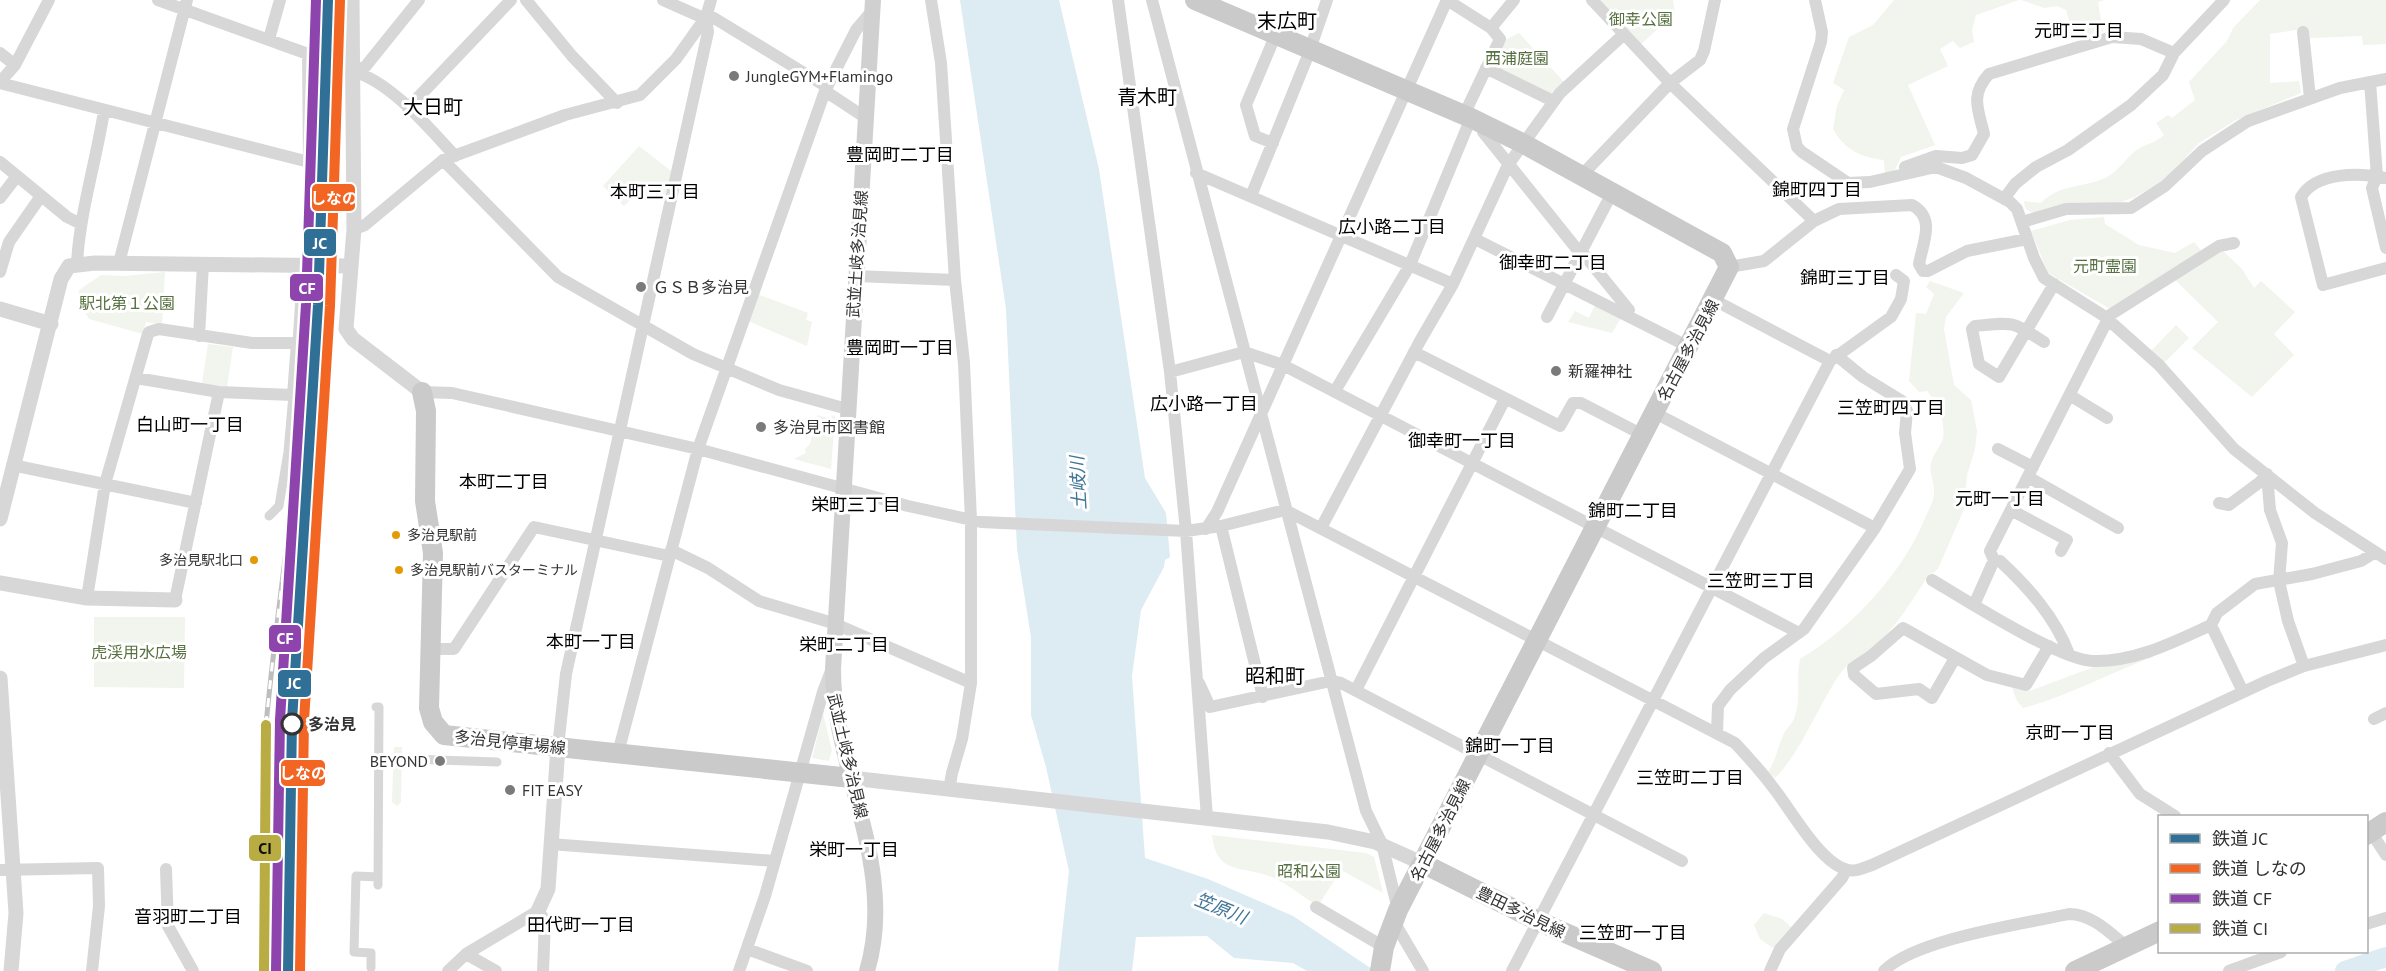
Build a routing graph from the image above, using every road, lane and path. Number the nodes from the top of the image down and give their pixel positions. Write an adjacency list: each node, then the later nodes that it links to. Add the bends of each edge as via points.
1 (49, 0): 32 (street)
2 (158, 0): 21 (street)
3 (280, 0): 28 (street)
4 (352, 0): 34 (street)
5 (418, 0): 34 (street, via 365,68)
6 (511, 0): 44 (street)
7 (526, 0): 43 (street)
8 (663, 0): 23 (street)
9 (711, 0): 23 (street)
10 (931, 0): 85 (street, via 941,63)
11 (1118, 0): 106 (street)
12 (1152, 0): 54 (street)
13 (1194, 0): 26 (main road)
14 (1327, 0): 29 (street)
15 (1447, 0): 24 (street); 40 (street)
16 (1515, 0): 24 (street)
17 (1592, 0): 27 (street)
18 (1715, 0): 38 (street, via 1700,60)
19 (1815, 0): 57 (street, via 1821,42 1793,129 1797,147 1848,183)
20 (2224, 0): 31 (street)
21 (185, 5): 28 (street); 48 (street)
22 (873, 5): 39 (street); 46 (main road, 武並土岐多治見線)
23 (706, 17): 39 (street, via 753,40); 43 (street, via 660,78 640,95); 95 (street, via 708,32)
24 (1491, 28): 33 (street, via 1500,39)
25 (2303, 32): 41 (street)
26 (1276, 34): 29 (main road); 49 (street, via 1246,105 1254,136)
27 (1623, 35): 38 (street); 42 (street)
28 (270, 39): 48 (street, via 308,54 309,162)
29 (1309, 48): 40 (main road); 49 (street)
30 (0, 53): 32 (street)
31 (2174, 53): 57 (street, via 2141,39 2112,37 1989,74 1978,86 1984,135 1972,154 1962,158 1936,156 1907,165); 63 (street, via 2163,75 2131,105 2068,150 2036,167)
32 (15, 65): 37 (street)
33 (1486, 68): 42 (street); 47 (street)
34 (352, 71): 44 (street, via 367,75); 67 (street)
35 (2386, 79): 36 (street)
36 (2370, 82): 41 (street); 58 (street)
37 (0, 83): 45 (street)
38 (1670, 83): 56 (street); 64 (street)
39 (826, 89): 46 (street); 105 (street)
40 (1405, 90): 47 (main road); 68 (street)
41 (2310, 98): 65 (street, via 2248,121 2219,138 2165,186 2131,208 2066,209)
42 (1553, 101): 50 (street)
43 (617, 103): 51 (street, via 565,115)
44 (408, 108): 51 (street)
45 (104, 111): 48 (street); 66 (street)
46 (866, 117): 84 (main road, 武並土岐多治見線)
47 (1473, 122): 50 (main road); 53 (street); 78 (street)
48 (154, 123): 75 (street)
49 (1273, 143): 61 (street)
50 (1524, 144): 53 (street); 56 (main road)
51 (449, 158): 67 (street, via 365,225); 95 (street, via 558,277)
52 (0, 162): 55 (street)
53 (1508, 165): 69 (street); 73 (street)
54 (1196, 173): 61 (street); 101 (street)
55 (17, 176): 60 (street); 62 (street)
56 (1581, 176): 59 (main road)
57 (1895, 176): 63 (street, via 1936,167)
58 (2381, 177): 72 (street, via 2372,188); 81 (street, via 2340,175 2307,187 2301,197 2323,285)
59 (1612, 193): 73 (street); 80 (main road, via 1722,253)
60 (40, 196): 66 (street); 82 (street, via 9,242)
61 (1251, 196): 68 (street)
62 (0, 198)
63 (2004, 199): 65 (street, via 2017,209)
64 (1814, 222): 70 (street, via 1839,209 1912,205 1925,216 1927,227 1919,264 1923,271 1967,251); 80 (street, via 1764,261)
65 (2022, 222): 70 (street)
66 (80, 223): 74 (street)
67 (354, 229): 79 (street)
68 (1341, 234): 78 (street); 104 (street)
69 (1475, 238): 86 (street); 88 (street)
70 (2027, 239): 87 (street, via 2038,269)
71 (2234, 243): 93 (street, via 2218,246 2110,315)
72 (2386, 248)
73 (1581, 252): 86 (street); 91 (street)
74 (77, 263): 75 (street); 94 (street, via 65,270 61,279)
75 (119, 263): 76 (street)
76 (203, 264): 77 (street); 97 (street)
77 (302, 265): 79 (street); 99 (street)
78 (1410, 265): 88 (street); 108 (street)
79 (351, 266): 110 (street, via 346,329 353,339)
80 (1729, 267): 89 (main road, 名古屋多治見線)
81 (2386, 268)
82 (0, 272)
83 (1896, 275): 103 (street, via 1904,281 1895,313)
84 (856, 276): 85 (street); 114 (main road, 武並土岐多治見線)
85 (955, 280): 136 (street)
86 (1564, 283): 92 (street); 100 (street)
87 (2054, 284): 93 (street); 96 (street)
88 (1453, 285): 102 (street)
89 (1714, 300): 100 (main road, 名古屋多治見線); 103 (street)
90 (0, 309): 94 (street)
91 (1629, 310)
92 (1547, 317)
93 (2108, 320): 112 (street); 127 (street, via 2159,365 2234,449)
94 (51, 324): 124 (street)
95 (642, 325): 105 (street); 119 (street)
96 (2026, 330): 96 (street, via 1999,377 1979,364 1972,329 1975,326 2013,322); 98 (street)
97 (199, 336): 99 (street, via 252,343); 107 (street, via 159,329 149,332)
98 (2044, 342)
99 (297, 343): 111 (street)
100 (1689, 347): 115 (main road, 名古屋多治見線)
101 (1244, 352): 104 (street); 106 (street); 116 (street)
102 (1414, 352): 113 (street); 117 (street)
103 (1833, 358): 126 (street); 140 (street, via 1902,400 1907,411 1905,433 1910,469)
104 (1283, 364): 108 (street); 116 (street)
105 (727, 368): 114 (street, via 779,390); 121 (street)
106 (1170, 372): 143 (street)
107 (136, 378): 109 (street); 128 (street)
108 (1335, 391): 117 (street)
109 (219, 392): 111 (street); 131 (street)
110 (422, 392): 119 (street, via 452,393); 164 (main road, 多治見停車場線, via 426,411 425,501 433,553)
111 (293, 395): 134 (street, via 279,506)
112 (2071, 396): 118 (street); 125 (street)
113 (1505, 399): 120 (street, via 1560,426 1573,403 1581,404); 123 (street)
114 (847, 409): 129 (main road, 武並土岐多治見線)
115 (1655, 413): 120 (main road, 名古屋多治見線); 126 (street)
116 (1261, 414): 132 (street); 142 (street, via 1218,512)
117 (1381, 415): 123 (street); 139 (street)
118 (2107, 418)
119 (618, 431): 121 (street); 144 (street)
120 (1643, 435): 137 (main road, 名古屋多治見線)
121 (698, 449): 129 (street); 146 (street)
122 (1998, 449): 125 (street)
123 (1473, 462): 137 (street); 150 (street)
124 (12, 465): 128 (street); 135 (street)
125 (2031, 472): 133 (street); 141 (street)
126 (1771, 474): 140 (street); 154 (street)
127 (2267, 474): 130 (street, via 2229,505); 147 (street); 152 (street, via 2270,510 2282,543)
128 (105, 484): 131 (street); 155 (street)
129 (843, 486): 136 (street); 158 (main road, 武並土岐多治見線)
130 (2219, 502)
131 (196, 503): 156 (street)
132 (1285, 510): 138 (street); 139 (street); 171 (street)
133 (2011, 510): 145 (street, via 2067,540); 149 (street, via 1990,551)
134 (269, 516)
135 (0, 519)
136 (976, 521): 143 (street); 172 (street)
137 (1596, 525): 154 (street); 161 (main road, 名古屋多治見線)
138 (1221, 526): 142 (street); 175 (street)
139 (1321, 528): 150 (street)
140 (1875, 528): 160 (street)
141 (2118, 528)
142 (1206, 529): 143 (street)
143 (1186, 531): 169 (street)
144 (596, 540): 146 (street); 164 (street, via 534,527 454,649); 181 (street, via 566,674)
145 (2061, 551)
146 (670, 553): 158 (street, via 708,568 759,601); 182 (street)
147 (2374, 553): 148 (street); 152 (street, via 2361,561)
148 (2386, 559)
149 (1994, 560): 157 (street); 165 (street, via 2000,561 2035,596 2062,635)
150 (1415, 576): 161 (street); 173 (street)
151 (1932, 580): 157 (street)
152 (2279, 581): 159 (street, via 2255,584 2217,613); 167 (street)
153 (0, 583): 155 (street)
154 (1713, 586): 160 (street); 176 (street)
155 (87, 598): 156 (street)
156 (175, 600)
157 (1974, 605): 163 (street)
158 (833, 623): 168 (main road, 武並土岐多治見線); 172 (street)
159 (2211, 625): 165 (street, via 2145,653 2091,661); 174 (street)
160 (1799, 633): 180 (street, via 1764,658 1730,690 1718,706)
161 (1538, 640): 176 (street); 184 (main road, 名古屋多治見線)
162 (2386, 645): 167 (street)
163 (2049, 646): 165 (street); 166 (street, via 2026,685 1987,675)
164 (432, 649): 181 (main road, 多治見停車場線, via 429,708 433,722 444,735)
165 (2069, 654)
166 (1955, 658): 166 (street, via 1903,628 1853,668 1854,675 1876,694 1919,689 1932,698)
167 (2304, 666): 174 (street)
168 (832, 669): 187 (street); 188 (main road, 武並土岐多治見線)
169 (1195, 674): 175 (street, via 1210,707); 192 (street)
170 (0, 678): 201 (street)
171 (1331, 681): 173 (street); 175 (street); 195 (street, via 1366,811)
172 (971, 683): 189 (street, via 952,772)
173 (1356, 690): 184 (street)
174 (2243, 692): 183 (street)
175 (1263, 697)
176 (1653, 701): 180 (street); 191 (street)
177 (376, 707): 185 (street)
178 (2386, 713): 179 (street)
179 (2374, 719)
180 (1718, 733): 202 (street, via 1735,743 1771,784 1795,820 1834,864)
181 (558, 747): 182 (main road, 多治見停車場線); 194 (street)
182 (618, 753): 187 (main road, 多治見停車場線)
183 (2109, 753): 190 (street, via 2140,794); 202 (street, via 1872,865 1857,871)
184 (1478, 755): 191 (street); 199 (main road, 名古屋多治見線)
185 (379, 758): 186 (street); 215 (street, via 378,881 356,876 354,952 371,953)
186 (497, 762)
187 (799, 772): 188 (main road, 多治見停車場線); 197 (street)
188 (851, 778): 189 (street); 224 (main road, 武並土岐多治見線, via 867,836 875,886)
189 (955, 790): 192 (street)
190 (2173, 815)
191 (1593, 816): 198 (street); 207 (street)
192 (1203, 817): 195 (street, via 1328,832)
193 (2377, 830): 196 (street)
194 (550, 844): 197 (street); 204 (street, via 548,889)
195 (1382, 844): 199 (street); 205 (street)
196 (2386, 855)
197 (775, 861): 211 (street)
198 (1682, 861)
199 (1424, 864): 205 (main road, 名古屋多治見線); 207 (main road, 豊田多治見線)
200 (166, 869): 216 (street, via 168,926)
201 (7, 870): 217 (street, via 16,913); 218 (street, via 98,868 99,906)
202 (1846, 870): 228 (street, via 1780,949)
203 (1316, 907): 214 (street)
204 (538, 911): 213 (street); 221 (street, via 545,920)
205 (1396, 915): 214 (main road, 名古屋多治見線); 225 (street)
206 (2386, 918): 208 (street)
207 (1538, 921): 226 (street); 227 (main road, 豊田多治見線)
208 (2368, 924)
209 (2158, 932): 210 (main road)
210 (2127, 947): 229 (street, via 2100,925 2069,914 1924,948); 230 (main road)
211 (747, 949): 222 (street); 223 (street)
212 (2276, 953): 231 (street)
213 (466, 954): 219 (street); 220 (street)
214 (1382, 958)
215 (371, 968)
216 (189, 969)
217 (11, 971)
218 (92, 971)
219 (448, 971)
220 (496, 971)
221 (543, 971)
222 (739, 971)
223 (807, 971)
224 (867, 971)
225 (1423, 971)
226 (1512, 971)
227 (1652, 971)
228 (1770, 971)
229 (1884, 971)
230 (2075, 971)
231 (2229, 971)

